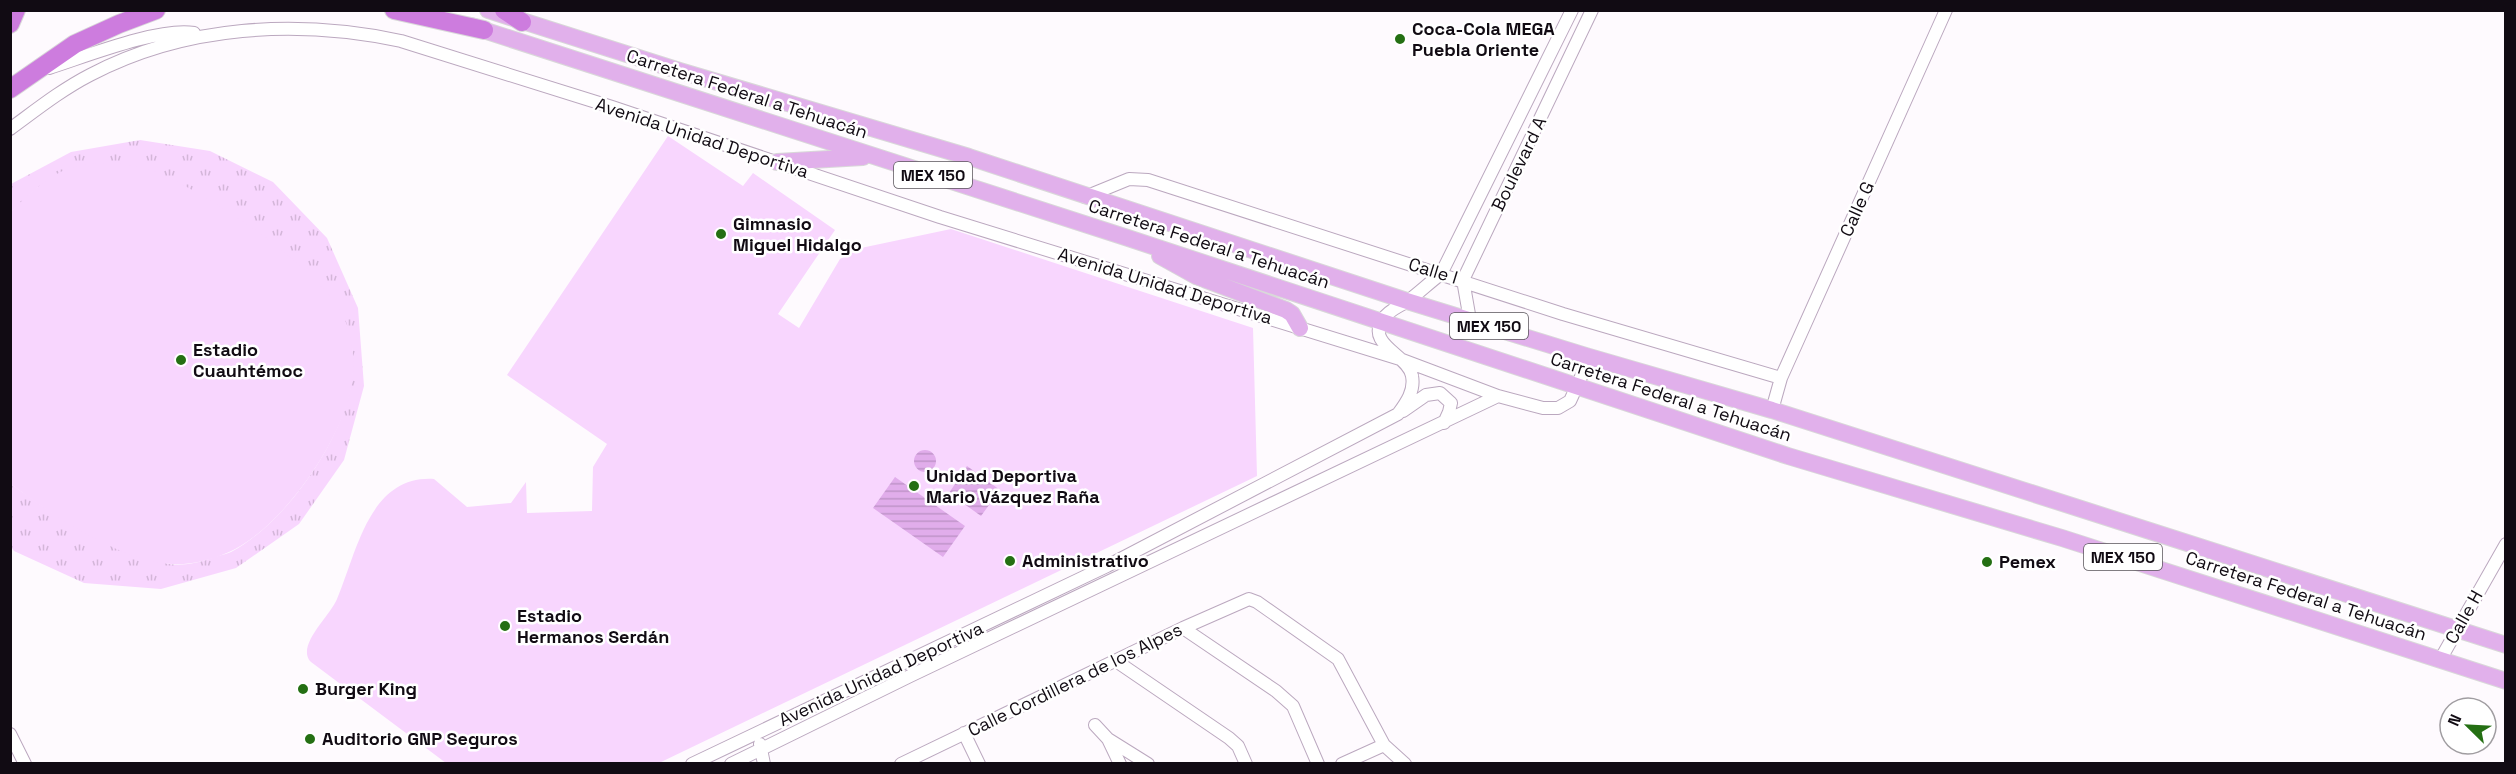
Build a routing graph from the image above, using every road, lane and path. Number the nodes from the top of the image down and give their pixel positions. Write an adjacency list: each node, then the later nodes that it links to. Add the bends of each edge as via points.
1 (16, 10): 11 (highway)
2 (156, 10): 14 (highway, via 75,45)
3 (394, 10): 12 (highway)
4 (428, 10): 12 (main road, MEX 150)
5 (488, 10): 10 (main road, MEX 150)
6 (504, 10): 10 (highway)
7 (1572, 10): 15 (street, Boulevard A)
8 (1592, 10): 16 (street, Boulevard A)
9 (1946, 10): 31 (street, Calle G)
10 (522, 22): 21 (main road, Carretera Federal a Tehuacán / MEX 150, via 969,157)
11 (10, 24)
12 (484, 30): 19 (main road, Carretera Federal a Tehuacán / MEX 150)
13 (205, 35): 14 (street, via 173,33 126,43); 18 (street, Avenida Unidad Deportiva, via 146,51 90,75); 20 (street, Avenida Unidad Deportiva, via 297,28 365,33 612,107)
14 (36, 72): 17 (highway)
15 (1541, 76): 16 (street); 23 (street, Boulevard A)
16 (1557, 86): 24 (street, Boulevard A)
17 (10, 90)
18 (10, 129)
19 (874, 156): 20 (main road); 22 (main road, Carretera Federal a Tehuacán / MEX 150)
20 (777, 162): 28 (street, Avenida Unidad Deportiva, via 940,218)
21 (1085, 197): 23 (street, Calle I, via 1129,179 1148,180); 25 (main road, Carretera Federal a Tehuacán / MEX 150)
22 (1128, 238): 27 (main road, Carretera Federal a Tehuacán / MEX 150); 28 (main road, via 1196,276 1286,310)
23 (1441, 273): 24 (street, Calle I); 25 (street, Boulevard A)
24 (1463, 280): 26 (street); 31 (street, Calle I, via 1563,314)
25 (1407, 301): 26 (main road, Carretera Federal a Tehuacán / MEX 150); 27 (street, via 1390,310)
26 (1470, 320): 29 (main road, Carretera Federal a Tehuacán / MEX 150)
27 (1381, 322): 30 (street, Avenida Unidad Deportiva, via 1381,341); 32 (main road, Carretera Federal a Tehuacán / MEX 150)
28 (1300, 328): 30 (street, Avenida Unidad Deportiva)
29 (1586, 356): 32 (street, Avenida Unidad Deportiva); 34 (main road, Carretera Federal a Tehuacán / MEX 150)
30 (1400, 359): 33 (street, Avenida Unidad Deportiva); 35 (street, Avenida Unidad Deportiva, via 1412,376 1410,396)
31 (1781, 378): 34 (street, Calle G)
32 (1578, 387): 33 (street, Avenida Unidad Deportiva, via 1570,400 1558,408); 47 (main road, Carretera Federal a Tehuacán / MEX 150)
33 (1498, 396): 36 (street, Avenida Unidad Deportiva)
34 (1772, 410): 45 (main road, Carretera Federal a Tehuacán / MEX 150)
35 (1398, 414): 36 (street, via 1430,394 1440,393 1451,403); 38 (street, Avenida Unidad Deportiva)
36 (1444, 423): 39 (street, Avenida Unidad Deportiva)
37 (2505, 544): 45 (street, Calle H)
38 (1107, 566): 39 (street); 40 (street, Avenida Unidad Deportiva)
39 (1112, 580): 41 (street, Avenida Unidad Deportiva)
40 (1074, 581): 41 (street); 42 (street, Avenida Unidad Deportiva)
41 (1079, 596): 43 (street, Avenida Unidad Deportiva)
42 (1036, 600): 43 (street); 51 (street, Avenida Unidad Deportiva)
43 (1042, 614): 56 (street, Avenida Unidad Deportiva)
44 (1183, 628): 48 (street, Calle Cordillera de los Alpes); 55 (street, Calle Cordillera de los Alpes, via 1249,599 1257,602 1338,659); 67 (street, via 1293,706)
45 (2457, 629): 46 (main road, Carretera Federal a Tehuacán / MEX 150); 47 (street, Calle H)
46 (2505, 645)
47 (2440, 660): 49 (main road, Carretera Federal a Tehuacán / MEX 150)
48 (1116, 661): 52 (street, Calle Cordillera de los Alpes); 66 (street, via 1229,738 1238,746)
49 (2505, 681)
50 (1095, 725): 54 (street)
51 (761, 731): 56 (street); 57 (street, Avenida Unidad Deportiva)
52 (964, 733): 62 (street, Calle Cordillera de los Alpes); 63 (street)
53 (10, 734): 58 (street)
54 (1108, 739): 64 (street); 65 (street)
55 (1384, 745): 68 (street); 69 (street)
56 (761, 749): 60 (street, Avenida Unidad Deportiva); 61 (street)
57 (711, 755): 59 (street, Avenida Unidad Deportiva); 60 (street)
58 (25, 764)
59 (692, 764)
60 (729, 764)
61 (764, 764)
62 (902, 764)
63 (978, 764)
64 (1120, 764)
65 (1148, 764)
66 (1246, 764)
67 (1318, 764)
68 (1342, 764)
69 (1405, 764)

